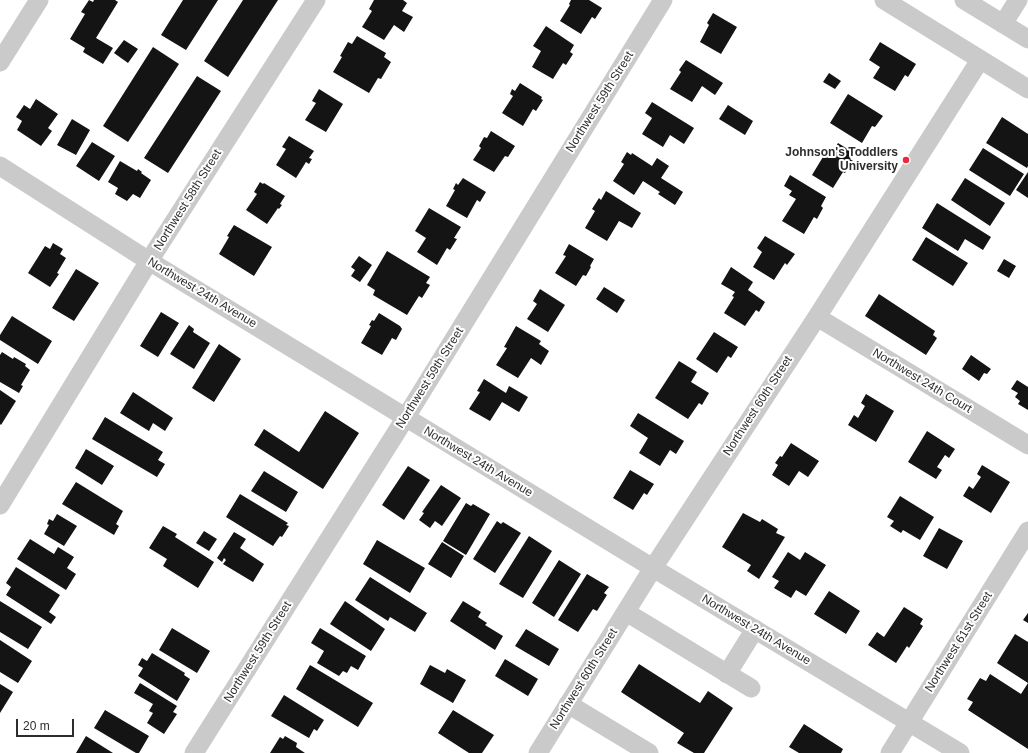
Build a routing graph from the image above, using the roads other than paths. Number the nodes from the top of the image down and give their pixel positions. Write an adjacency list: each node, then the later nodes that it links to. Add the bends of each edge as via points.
1 (39, 0): 10 (street)
2 (316, 0): 13 (street, Northwest 58th Street)
3 (663, 0): 15 (street, Northwest 59th Street)
4 (884, 0): 9 (street)
5 (964, 0): 7 (street)
6 (1018, 0): 7 (street)
7 (1003, 24): 8 (street)
8 (1028, 39)
9 (980, 60): 11 (street); 14 (street, Northwest 60th Street)
10 (0, 62)
11 (1028, 89)
12 (0, 166): 13 (street, Northwest 24th Avenue)
13 (149, 261): 15 (street, Northwest 24th Avenue); 17 (street, Northwest 58th Street)
14 (817, 317): 16 (street, Northwest 24th Court); 19 (street, Northwest 60th Street)
15 (406, 417): 19 (street, Northwest 24th Avenue); 26 (street, Northwest 59th Street)
16 (1028, 445)
17 (0, 504)
18 (1028, 530): 25 (street, Northwest 61st Street)
19 (653, 568): 20 (street, Northwest 60th Street); 21 (street, Northwest 24th Avenue)
20 (626, 612): 22 (street); 24 (street, Northwest 60th Street)
21 (755, 629): 22 (street); 25 (street, Northwest 24th Avenue)
22 (727, 674): 23 (street)
23 (751, 688)
24 (568, 704): 27 (street, Northwest 60th Street); 28 (street)
25 (909, 721): 29 (street, Northwest 61st Street); 30 (street, Northwest 24th Avenue)
26 (194, 753)
27 (538, 753)
28 (648, 753)
29 (890, 753)
30 (960, 753)

